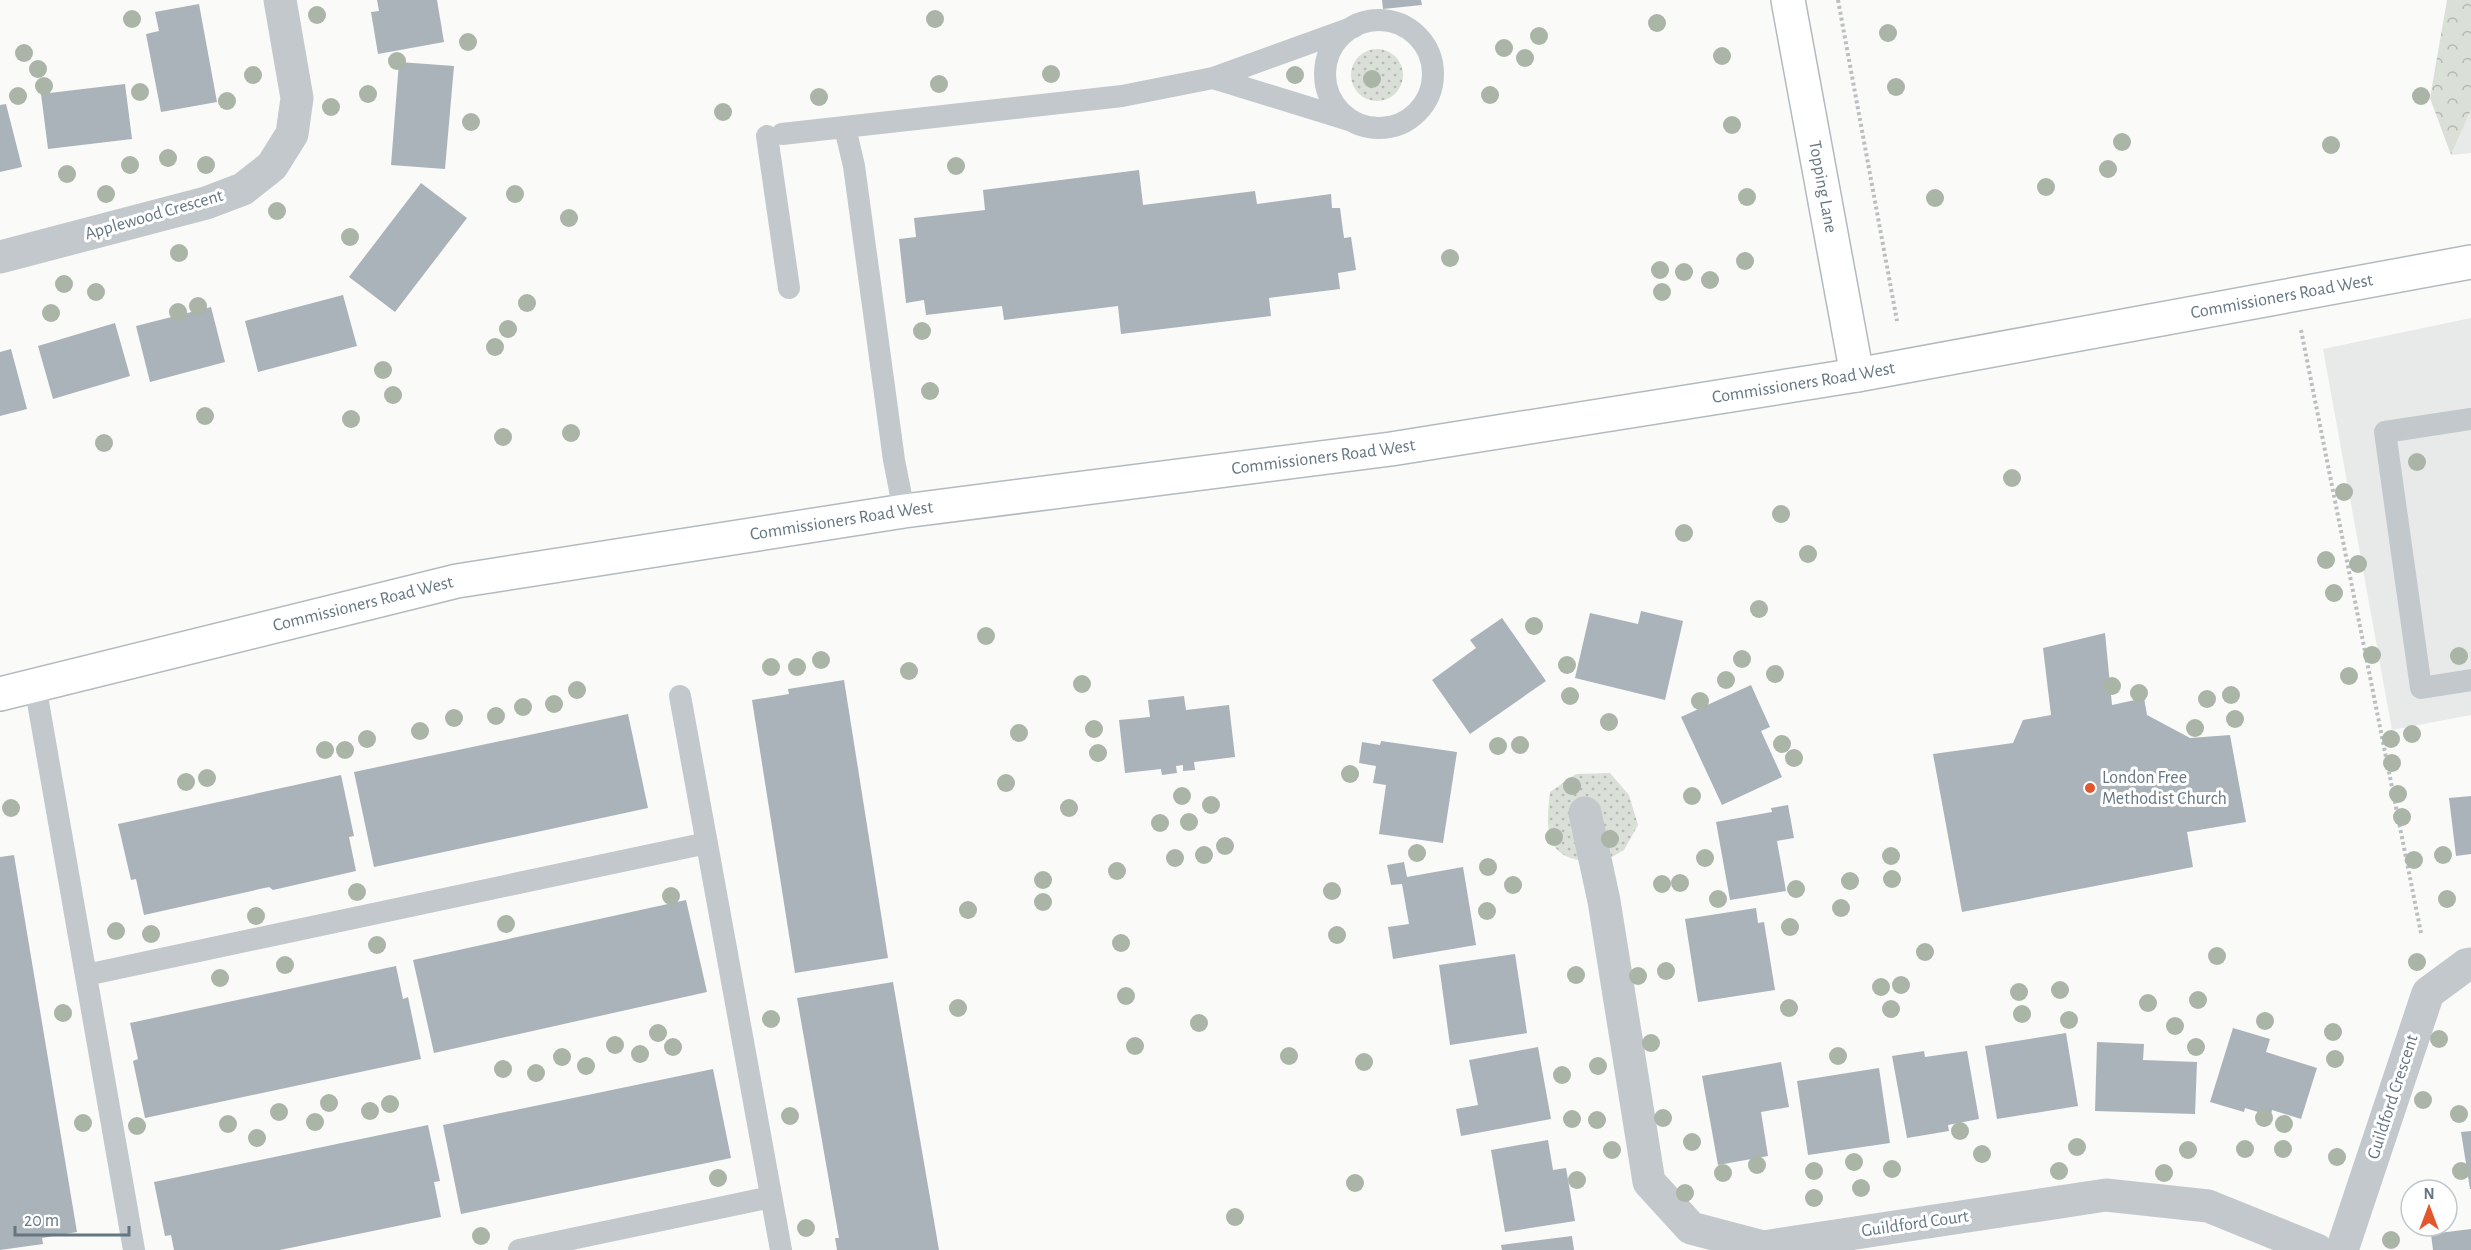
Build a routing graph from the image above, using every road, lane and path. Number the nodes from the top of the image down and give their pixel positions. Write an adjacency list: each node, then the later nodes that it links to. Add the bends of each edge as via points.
1 (280, 0): 8 (street, Applewood Crescent, via 297,98 292,134 273,166 243,189 206,203)
2 (1788, 0): 13 (main road, Topping Lane)
3 (1838, 0): 12 (path)
4 (1354, 27): 5 (lane); 6 (lane, via 1333,47 1325,75 1334,103); 6 (lane, via 1382,21 1407,28 1426,47 1433,72 1428,98 1410,118 1384,128)
5 (1213, 78): 6 (lane); 7 (lane, via 1122,96)
6 (1356, 122)
7 (845, 128): 10 (lane, via 774,135); 15 (lane, via 854,166)
8 (0, 257)
9 (2471, 262): 11 (main road, Commissioners Road West)
10 (789, 288)
11 (2294, 294): 13 (main road, Commissioners Road West); 22 (path)
12 (1897, 321)
13 (1857, 375): 15 (main road, Commissioners Road West, via 1391,449)
14 (2471, 419): 16 (lane, via 2385,432 2421,688)
15 (904, 511): 17 (main road, Commissioners Road West, via 457,581)
16 (2471, 680)
17 (35, 685): 18 (main road, Commissioners Road West); 24 (lane)
18 (0, 694)
19 (680, 696): 21 (lane)
20 (1585, 813): 29 (street, Guildford Court, via 1604,901 1649,1182 1691,1228 1763,1246 2106,1195 2208,1206)
21 (707, 843): 24 (lane); 25 (lane)
22 (2421, 933)
23 (2471, 964): 30 (street, Guildford Crescent, via 2428,993)
24 (86, 975): 26 (lane)
25 (771, 1197): 27 (lane); 28 (lane)
26 (134, 1250)
27 (519, 1250)
28 (781, 1250)
29 (2317, 1250)
30 (2342, 1250)

